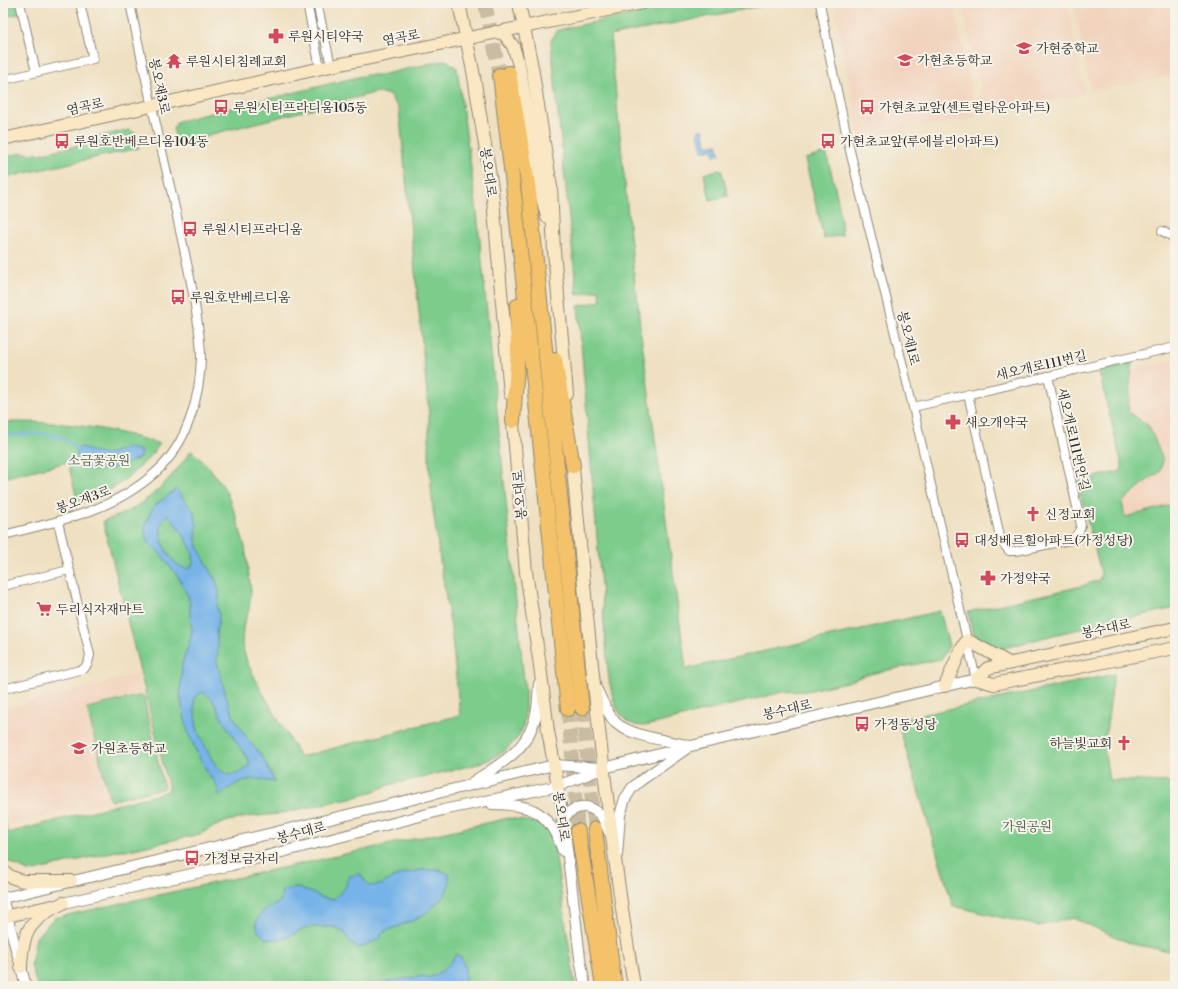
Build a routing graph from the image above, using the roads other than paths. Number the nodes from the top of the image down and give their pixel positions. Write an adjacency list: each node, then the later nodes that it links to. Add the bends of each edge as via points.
1 (20, 3): 16 (street)
2 (80, 3): 16 (street, via 93,59)
3 (130, 3): 18 (street, 봉오재3로)
4 (307, 3): 14 (street)
5 (317, 3): 13 (street)
6 (459, 3): 12 (main road, 봉오대로)
7 (519, 3): 10 (main road)
8 (642, 3): 10 (main road, 염곡로)
9 (820, 3): 28 (street, 봉오재1로, via 830,63 851,155)
10 (525, 27): 11 (main road, 염곡로); 24 (main road, via 551,187)
11 (495, 32): 12 (main road, 염곡로); 24 (main road, via 504,34 519,65 540,188)
12 (466, 38): 15 (main road, 염곡로); 29 (main road, 봉오대로, via 492,188)
13 (326, 46): 14 (street, via 322,52); 15 (street)
14 (317, 49): 15 (street)
15 (326, 67): 18 (main road, 염곡로)
16 (36, 72): 17 (street)
17 (3, 80)
18 (152, 106): 19 (main road, 염곡로); 31 (street, 봉오재3로, via 198,321 201,358 197,392 188,425 168,459 157,471 115,501)
19 (3, 139)
20 (528, 183): 21 (highway, 봉오대로, via 505,74); 21 (highway, 봉오대로, via 575,708); 30 (highway, via 546,314)
21 (515, 202): 29 (highway, via 518,351)
22 (1162, 231): 23 (street)
23 (1175, 238)
24 (554, 251): 30 (main road)
25 (1175, 347): 26 (street, 새오개로111번길)
26 (1048, 376): 27 (street, 새오개로111번길); 27 (street, 새오개로111번안길, via 1081,524 1077,536 1070,540 1016,551 1008,551 1001,541)
27 (968, 394): 28 (street, 새오개로111번길)
28 (913, 407): 36 (street, 봉오재1로)
29 (513, 421): 39 (main road, 봉오대로, via 526,572)
30 (573, 466): 41 (main road)
31 (58, 522): 32 (street, 봉오재3로); 33 (street)
32 (3, 535)
33 (69, 570): 34 (street); 43 (street, via 90,655 88,663 84,669)
34 (3, 586)
35 (1175, 628): 38 (main road, 봉수대로)
36 (967, 640): 38 (main road); 40 (street, 봉오재1로); 42 (main road)
37 (1175, 648): 40 (main road, 봉수대로, via 994,684)
38 (1009, 664): 40 (main road, 봉수대로, via 988,668)
39 (540, 666): 45 (main road, 봉오대로); 47 (street, via 537,710 527,738 502,764)
40 (976, 679): 42 (street, 봉수대로)
41 (593, 680): 44 (street, via 607,711 624,729); 46 (main road)
42 (945, 686): 44 (street, 봉수대로)
43 (3, 689)
44 (691, 746): 46 (street, 봉수대로); 54 (street, via 640,781 625,799 620,815)
45 (554, 766): 46 (street, 봉수대로); 47 (street, 봉수대로); 48 (main road, 봉오대로)
46 (604, 768): 48 (street, 봉수대로); 53 (main road)
47 (468, 785): 57 (street, 봉수대로)
48 (558, 786): 49 (street, 봉수대로); 50 (street, 봉오대로)
49 (474, 804): 55 (street, via 509,805 532,809 540,814 551,825 558,838); 60 (street, 봉수대로, via 232,865)
50 (562, 820): 53 (street, via 573,809 588,807 596,810 602,817); 55 (street, 봉오대로)
51 (595, 829): 68 (highway)
52 (578, 831): 67 (highway, 봉오대로)
53 (612, 838): 54 (main road)
54 (616, 865): 69 (main road)
55 (569, 868): 66 (street, 봉오대로)
56 (3, 871): 57 (main road, via 23,881)
57 (71, 881): 58 (street, 봉수대로)
58 (3, 898)
59 (3, 901): 61 (street)
60 (63, 903): 61 (main road, 봉수대로); 62 (main road, via 34,921 30,927 25,936)
61 (5, 917): 62 (street)
62 (21, 967): 64 (street)
63 (3, 982): 65 (street)
64 (25, 985)
65 (4, 986)
66 (585, 986)
67 (603, 986)
68 (616, 986)
69 (634, 986)

